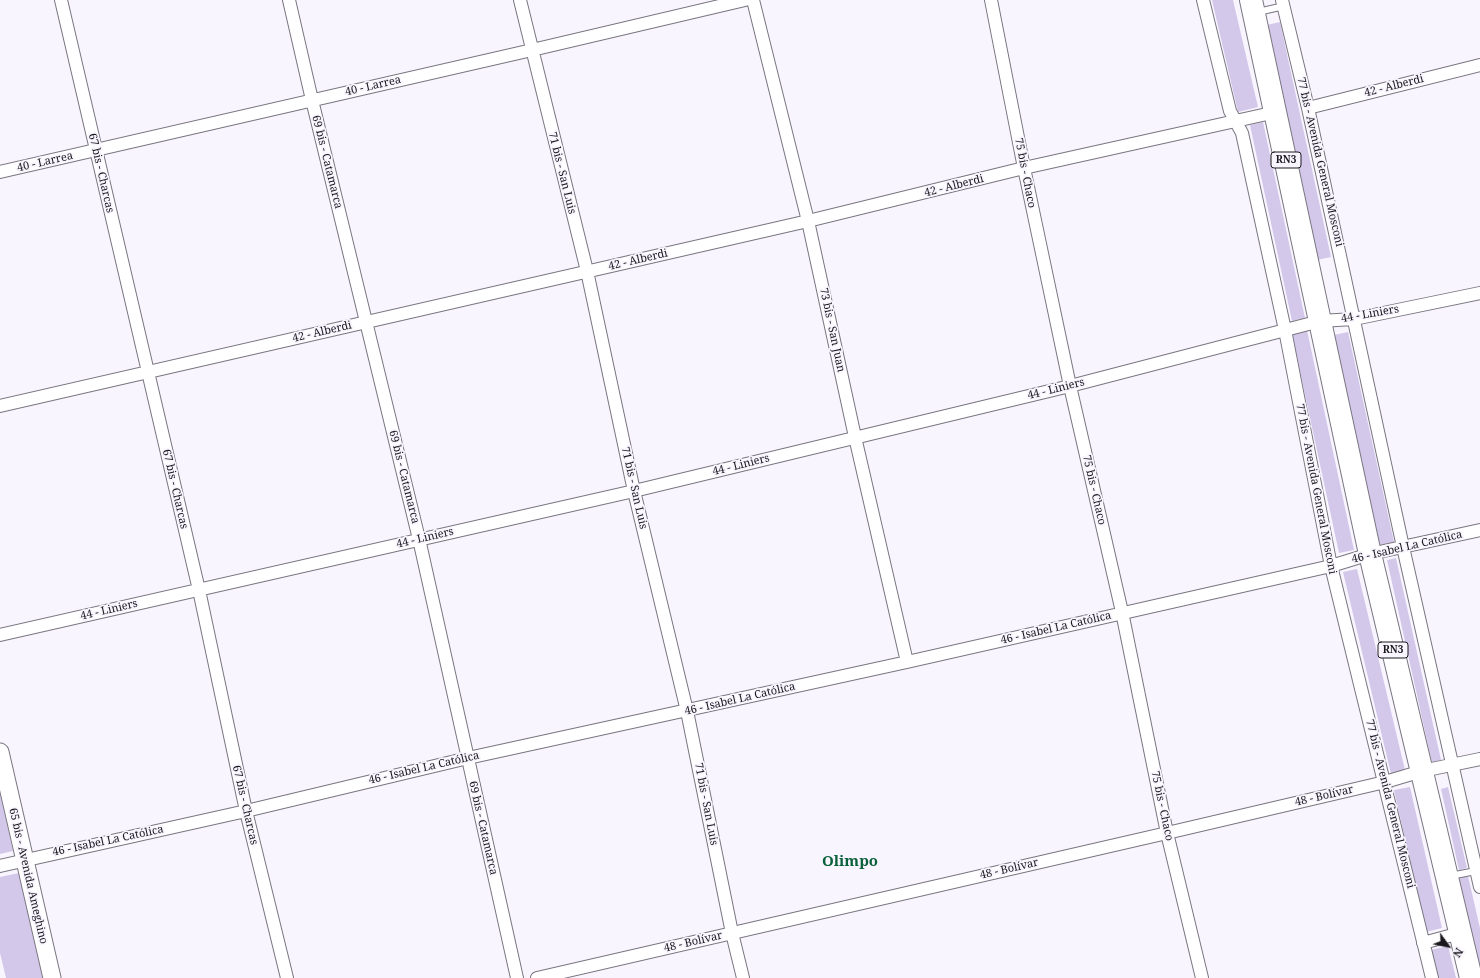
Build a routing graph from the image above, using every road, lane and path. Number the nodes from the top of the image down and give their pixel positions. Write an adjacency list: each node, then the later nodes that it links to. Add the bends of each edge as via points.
1 (61, 0): 16 (street, 67 bis - Charcas)
2 (289, 0): 12 (street, 69 bis - Catamarca)
3 (520, 0): 10 (street, 71 bis - San Luis)
4 (745, 0): 10 (street, 40 - Larrea)
5 (754, 0): 19 (street, 73 bis - San Juan)
6 (991, 0): 17 (street, 75 bis - Chaco)
7 (1203, 0): 15 (street, 77 bis - Avenida General Mosconi)
8 (1283, 3): 9 (lane); 13 (street, 77 bis - Avenida General Mosconi)
9 (1253, 7): 14 (highway, RN3)
10 (532, 50): 12 (street, 40 - Larrea); 20 (street, 71 bis - San Luis)
11 (1480, 65): 13 (street, 42 - Alberdi)
12 (312, 100): 16 (street, 40 - Larrea); 24 (street, 69 bis - Catamarca)
13 (1308, 108): 22 (street, 77 bis - Avenida General Mosconi)
14 (1276, 112): 15 (street, 42 - Alberdi); 23 (highway, RN3)
15 (1234, 120): 17 (street, 42 - Alberdi); 25 (street, 77 bis - Avenida General Mosconi, via 1242,133)
16 (96, 150): 18 (street, 40 - Larrea); 26 (street, 67 bis - Charcas)
17 (1024, 168): 19 (street, 42 - Alberdi); 27 (street, 75 bis - Chaco)
18 (0, 172)
19 (808, 221): 20 (street, 42 - Alberdi); 29 (street, 73 bis - San Juan)
20 (586, 271): 24 (street, 42 - Alberdi); 30 (street, 71 bis - San Luis)
21 (1480, 292): 22 (street, 44 - Liniers)
22 (1354, 319): 23 (street, 44 - Liniers); 33 (street, 77 bis - Avenida General Mosconi)
23 (1320, 321): 25 (street, 44 - Liniers); 34 (highway, RN3)
24 (366, 322): 26 (street, 42 - Alberdi); 32 (street, 69 bis - Catamarca)
25 (1285, 330): 27 (street, 44 - Liniers); 35 (street, 77 bis - Avenida General Mosconi)
26 (147, 373): 28 (street, 42 - Alberdi); 36 (street, 67 bis - Charcas)
27 (1070, 386): 29 (street, 44 - Liniers); 37 (street, 75 bis - Chaco)
28 (0, 406)
29 (854, 437): 30 (street, 44 - Liniers); 39 (street, 73 bis - San Juan)
30 (634, 491): 32 (street, 44 - Liniers); 40 (street, 71 bis - San Luis)
31 (1480, 530): 33 (street, 46 - Isabel La Católica)
32 (419, 539): 36 (street, 44 - Liniers); 42 (street, 69 bis - Catamarca)
33 (1403, 547): 34 (street, 46 - Isabel La Católica); 44 (street, 77 bis - Avenida General Mosconi)
34 (1370, 554): 35 (street, 46 - Isabel La Católica); 45 (highway, RN3)
35 (1331, 566): 37 (street, 46 - Isabel La Católica); 46 (street, 77 bis - Avenida General Mosconi)
36 (199, 590): 38 (street, 44 - Liniers); 47 (street, 67 bis - Charcas)
37 (1122, 612): 39 (street, 46 - Isabel La Católica); 48 (street, 75 bis - Chaco)
38 (0, 635)
39 (907, 662): 40 (street, 46 - Isabel La Católica)
40 (687, 711): 42 (street, 46 - Isabel La Católica); 54 (street, 71 bis - San Luis)
41 (0, 752): 49 (main road, 65 bis - Avenida Ameghino)
42 (468, 758): 47 (street, 46 - Isabel La Católica); 59 (street, 69 bis - Catamarca)
43 (1480, 759): 44 (street, 48 - Bolívar)
44 (1452, 765): 45 (street, 48 - Bolívar); 51 (street, 77 bis - Avenida General Mosconi)
45 (1422, 771): 46 (street, 48 - Bolívar); 52 (highway, RN3)
46 (1385, 782): 48 (street, 48 - Bolívar); 56 (street, 77 bis - Avenida General Mosconi)
47 (246, 811): 49 (street, 46 - Isabel La Católica); 58 (street, 67 bis - Charcas)
48 (1168, 833): 54 (street, 48 - Bolívar); 62 (street, 75 bis - Chaco)
49 (24, 860): 50 (street, 46 - Isabel La Católica); 57 (main road, 65 bis - Avenida Ameghino)
50 (0, 866)
51 (1476, 871): 52 (lane); 53 (street, 77 bis - Avenida General Mosconi)
52 (1447, 877): 55 (highway, RN3)
53 (1480, 887)
54 (732, 933): 60 (street, 48 - Bolívar); 61 (street, 71 bis - San Luis)
55 (1460, 933): 56 (street); 64 (highway, RN3)
56 (1423, 943): 63 (street, 77 bis - Avenida General Mosconi)
57 (52, 978)
58 (287, 978)
59 (517, 978)
60 (537, 978)
61 (743, 978)
62 (1202, 978)
63 (1432, 978)
64 (1471, 978)

